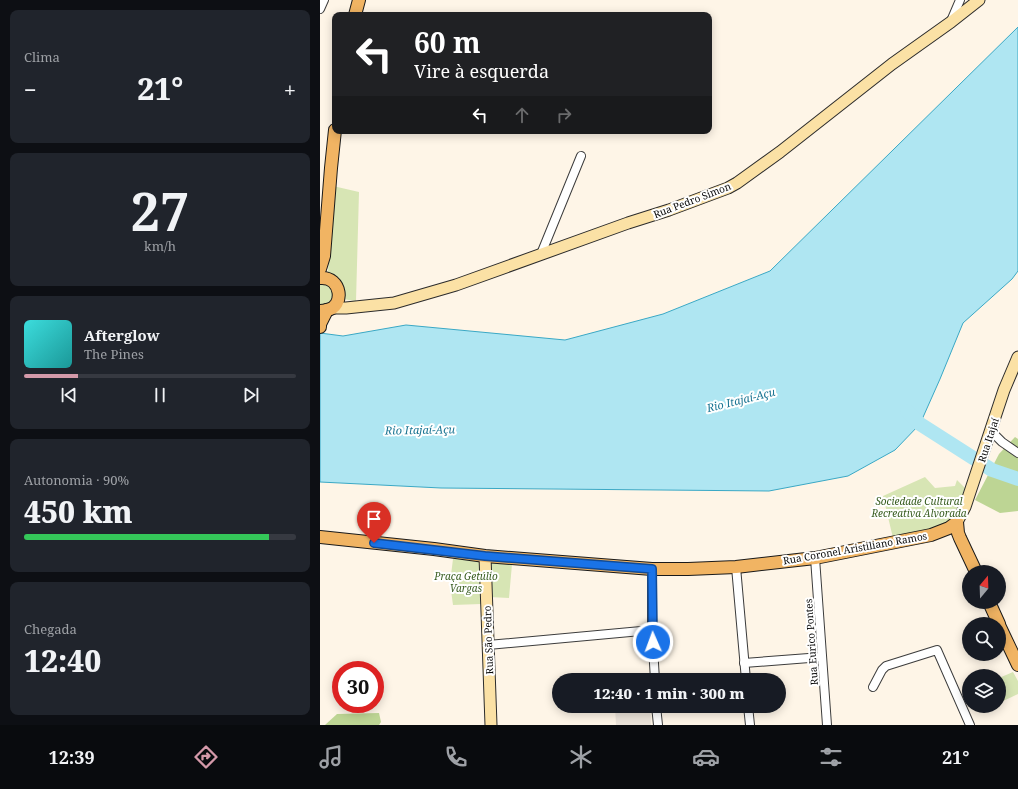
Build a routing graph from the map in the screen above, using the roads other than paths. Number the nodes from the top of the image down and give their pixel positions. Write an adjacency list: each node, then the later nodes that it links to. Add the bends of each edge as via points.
1 (324, 0): 5 (street)
2 (359, 0): 6 (main road)
3 (960, 0): 7 (street)
4 (979, 0): 7 (street, Rua Pedro Simon)
5 (320, 9)
6 (356, 12)
7 (951, 22): 10 (street, Rua Pedro Simon, via 892,64 780,152 728,188)
8 (335, 134): 11 (main road)
9 (580, 156): 10 (street)
10 (541, 254): 15 (street, Rua Pedro Simon, via 456,285 394,303)
11 (324, 256): 12 (main road); 13 (main road)
12 (320, 269)
13 (324, 278): 14 (main road, via 332,281 338,288)
14 (339, 297): 15 (street); 16 (main road, via 336,303)
15 (358, 307): 16 (street, Rua Pedro Simon)
16 (326, 310): 17 (main road)
17 (320, 325)
18 (1018, 357): 19 (street, Rua Itajaí, via 1004,390)
19 (990, 435): 20 (street); 21 (street, Rua Itajaí, via 965,507)
20 (1018, 453)
21 (953, 525): 24 (main road, Rua Coronel Aristiliano Ramos, via 931,535); 25 (main road)
22 (320, 537): 23 (main road, Rua Coronel Aristiliano Ramos)
23 (485, 556): 27 (main road, Rua Coronel Aristiliano Ramos); 30 (street, Rua São Pedro)
24 (815, 558): 26 (main road, Rua Coronel Aristiliano Ramos); 31 (street, Rua Eurico Pontes)
25 (973, 565)
26 (736, 567): 27 (main road, Rua Coronel Aristiliano Ramos); 32 (street)
27 (652, 569): 28 (street)
28 (652, 630): 30 (street); 34 (street)
29 (1006, 639): 33 (main road)
30 (488, 645): 39 (street, Rua São Pedro)
31 (822, 657): 32 (street); 42 (street, Rua Eurico Pontes)
32 (744, 663): 35 (street)
33 (1018, 665)
34 (655, 673)
35 (745, 673)
36 (873, 687): 43 (street, via 886,666 937,650)
37 (657, 713): 40 (street)
38 (749, 713): 41 (street)
39 (491, 725)
40 (658, 725)
41 (750, 725)
42 (827, 725)
43 (970, 725)

